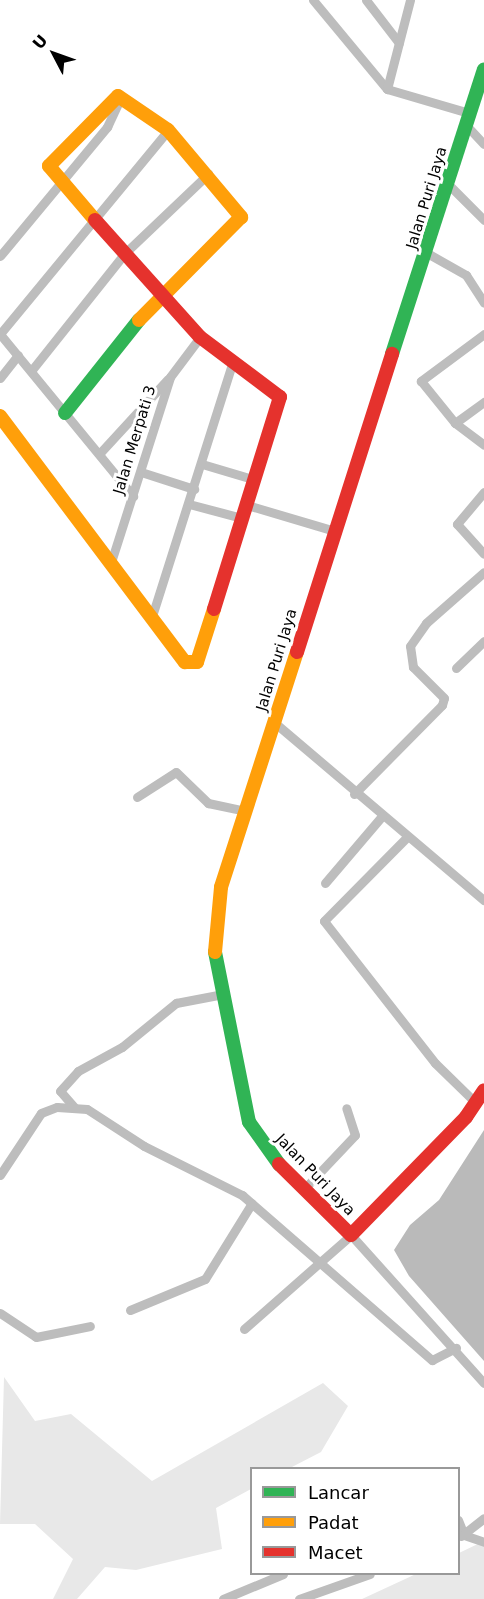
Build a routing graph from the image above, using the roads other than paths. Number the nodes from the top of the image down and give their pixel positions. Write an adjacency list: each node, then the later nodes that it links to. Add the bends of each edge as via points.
1 (313, 0): 6 (street)
2 (366, 0): 4 (street)
3 (410, 0): 4 (street)
4 (399, 43): 6 (street)
5 (484, 69): 8 (street, Jalan Puri Jaya)
6 (387, 88): 8 (street, via 454,110)
7 (121, 97): 9 (street); 12 (street, via 107,127); 12 (street, via 113,99 49,163)
8 (467, 119): 10 (street); 13 (street, Jalan Puri Jaya)
9 (168, 130): 11 (street); 14 (street)
10 (484, 144)
11 (208, 174): 17 (street); 19 (street, via 241,217)
12 (61, 180): 14 (street); 18 (street)
13 (450, 186): 15 (street); 16 (street, Jalan Puri Jaya)
14 (92, 216): 17 (street); 21 (street)
15 (484, 220)
16 (427, 253): 20 (street, via 466,274); 43 (street, Jalan Puri Jaya)
17 (125, 254): 19 (street); 26 (street)
18 (0, 256)
19 (160, 293): 23 (street); 30 (street)
20 (484, 303)
21 (0, 334): 24 (street)
22 (484, 334): 32 (street, via 421,381)
23 (200, 337): 25 (street); 27 (street, Jalan Merpati 3)
24 (18, 355): 26 (street); 28 (street)
25 (233, 361): 35 (street); 37 (street, via 280,397)
26 (31, 371): 30 (street)
27 (170, 377): 34 (street); 36 (street, Jalan Merpati 3)
28 (0, 378)
29 (484, 402): 32 (street)
30 (65, 413): 34 (street)
31 (0, 416): 45 (street)
32 (455, 423): 33 (street)
33 (484, 444)
34 (99, 454): 40 (street)
35 (202, 464): 37 (street); 38 (street)
36 (141, 472): 38 (street); 40 (street, Jalan Merpati 3)
37 (256, 480): 42 (street)
38 (194, 489): 41 (street)
39 (484, 492): 44 (street, via 457,524)
40 (133, 496): 45 (street, Jalan Merpati 3)
41 (189, 504): 42 (street); 47 (street)
42 (244, 511): 43 (street); 47 (street, via 196,662 185,662)
43 (335, 531): 50 (street, Jalan Puri Jaya)
44 (484, 554)
45 (112, 559): 47 (street)
46 (484, 572): 51 (street, via 426,623 410,646 413,667 444,698 442,705)
47 (153, 613)
48 (484, 641): 49 (street)
49 (456, 668)
50 (275, 723): 51 (street); 53 (street, Jalan Puri Jaya)
51 (354, 794): 54 (street)
52 (137, 797): 53 (street, via 162,777 176,772 208,803)
53 (245, 812): 58 (street, Jalan Puri Jaya, via 214,913 213,944)
54 (382, 816): 55 (street); 56 (street)
55 (407, 837): 57 (street); 62 (street, via 324,921)
56 (325, 883)
57 (484, 900)
58 (223, 994): 60 (street, via 176,1003 122,1047 78,1071 60,1091); 64 (street, Jalan Puri Jaya, via 249,1122)
59 (484, 1090): 62 (street)
60 (74, 1107): 63 (street, via 41,1113); 65 (street, via 94,1111 144,1146)
61 (346, 1108): 64 (street, via 355,1135)
62 (470, 1109): 66 (street)
63 (0, 1175)
64 (304, 1189): 66 (street, Jalan Puri Jaya)
65 (252, 1203): 67 (street); 68 (street, via 205,1279)
66 (351, 1235): 67 (street); 72 (street)
67 (321, 1266): 71 (street); 72 (street, via 432,1360)
68 (130, 1310)
69 (0, 1313): 70 (street, via 36,1338)
70 (90, 1326)
71 (244, 1329)
72 (456, 1348): 73 (street)
73 (484, 1383)
74 (484, 1518): 75 (street)
75 (461, 1536): 76 (street)
76 (484, 1542)
77 (281, 1575): 79 (street)
78 (367, 1575): 80 (street)
79 (223, 1599)
80 (299, 1599)

